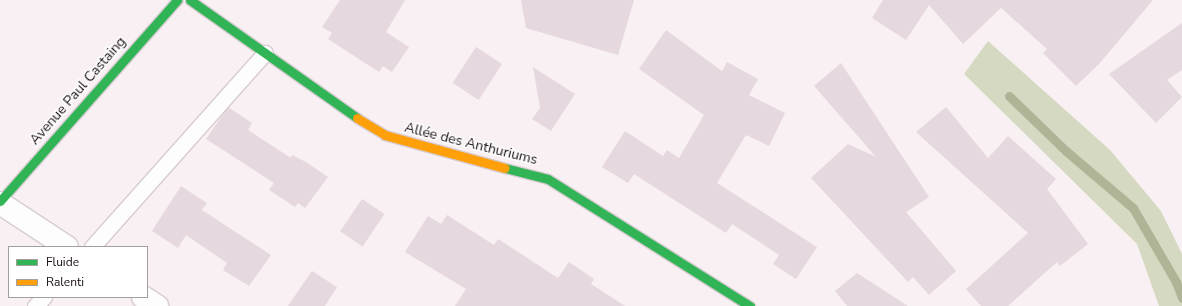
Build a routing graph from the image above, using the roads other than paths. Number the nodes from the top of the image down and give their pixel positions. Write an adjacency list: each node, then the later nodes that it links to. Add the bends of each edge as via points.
1 (176, 0): 4 (street, Avenue Paul Castaing)
2 (190, 0): 3 (street, Allée des Anthuriums)
3 (265, 53): 6 (lane); 11 (street, Allée des Anthuriums, via 384,135 548,179)
4 (0, 202): 5 (street)
5 (66, 246)
6 (93, 246)
7 (43, 298): 9 (lane)
8 (145, 298): 10 (street)
9 (35, 306)
10 (157, 306)
11 (750, 306)

